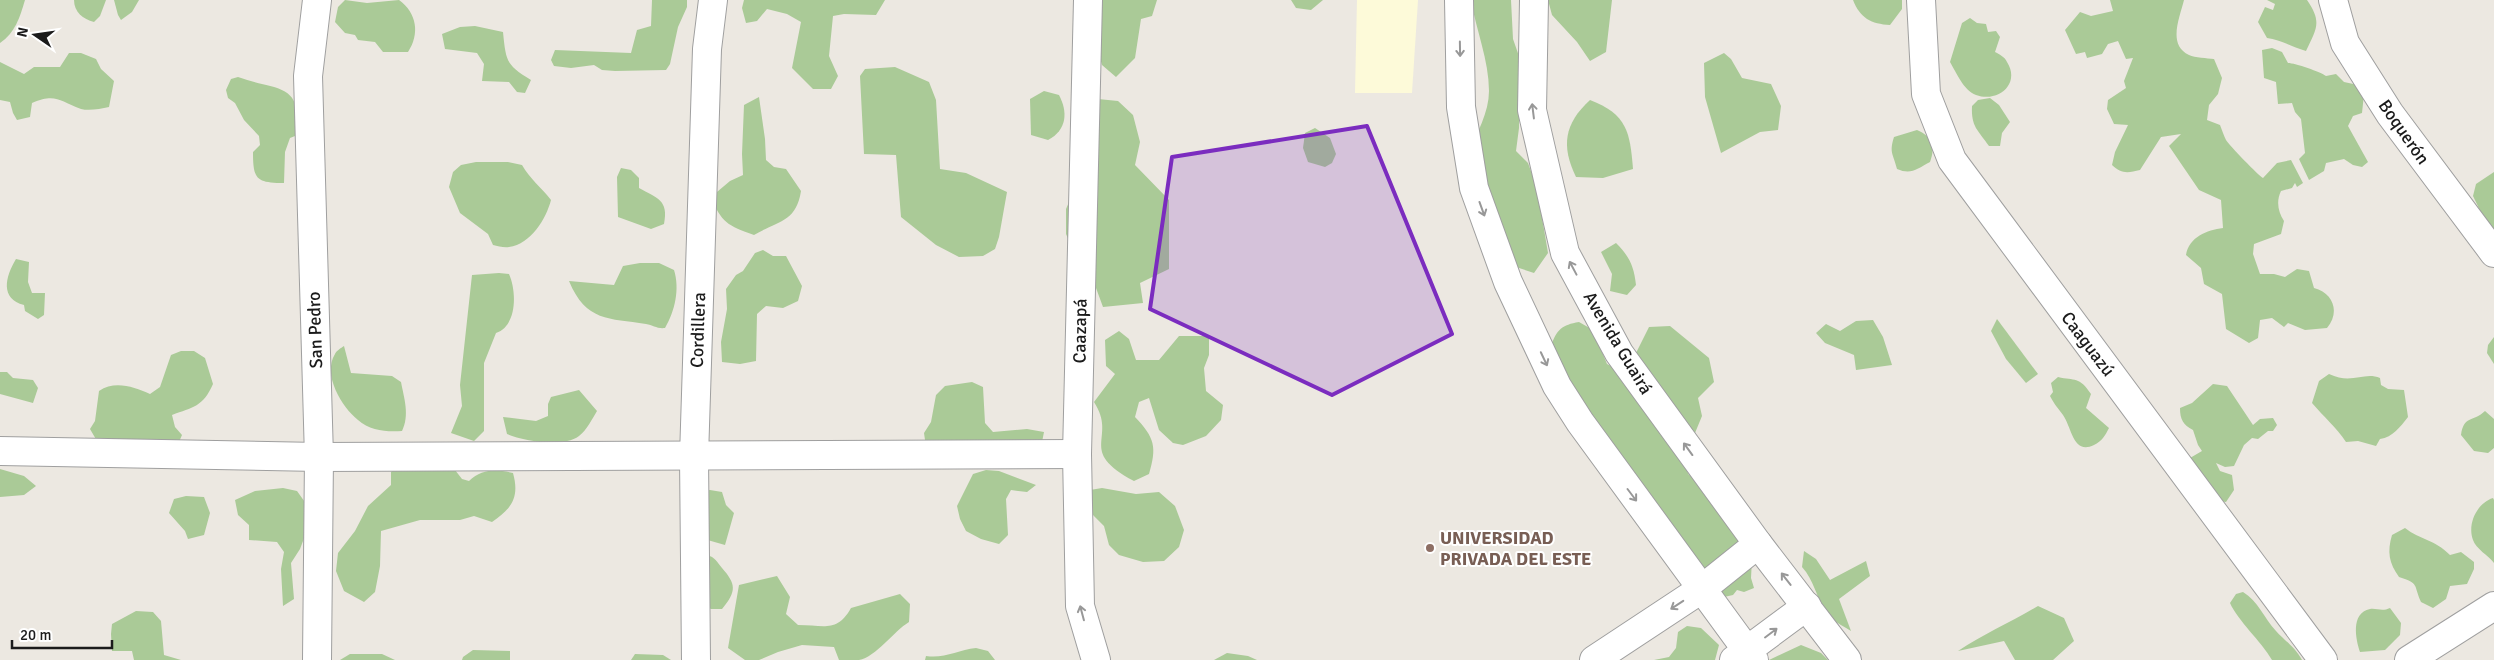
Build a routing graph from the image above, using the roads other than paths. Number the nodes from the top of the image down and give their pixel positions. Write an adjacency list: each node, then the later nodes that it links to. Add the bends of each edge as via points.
1 (317, 0): 11 (street, San Pedro, via 308,76)
2 (713, 0): 12 (street, Cordillera, via 706,49)
3 (1088, 0): 10 (street, Caazapá)
4 (1459, 0): 14 (street, one-way to 14, via 1461,107 1472,179 1508,282 1557,386)
5 (1534, 0): 13 (street, Avenida Guairá, one-way to 5, via 1619,353 1565,253 1532,110)
6 (1921, 0): 23 (street, Caaguazú, via 1926,94 1952,160)
7 (2333, 0): 8 (street, Boquerón, via 2345,43 2390,114)
8 (2494, 253)
9 (0, 451): 11 (street)
10 (1077, 454): 12 (street); 20 (street, Caazapá, one-way to 10, via 1080,606)
11 (319, 457): 12 (street); 18 (street, San Pedro)
12 (694, 457): 19 (street, Cordillera)
13 (1758, 544): 14 (street); 15 (street, Avenida Guairá, one-way to 13)
14 (1703, 588): 17 (street); 21 (street, one-way to 21)
15 (1807, 606): 17 (street, one-way to 15); 22 (street, Avenida Guairá)
16 (2494, 606): 24 (street)
17 (1745, 657)
18 (317, 660)
19 (696, 660)
20 (1096, 660)
21 (1594, 660)
22 (1847, 660)
23 (2323, 660)
24 (2409, 660)

